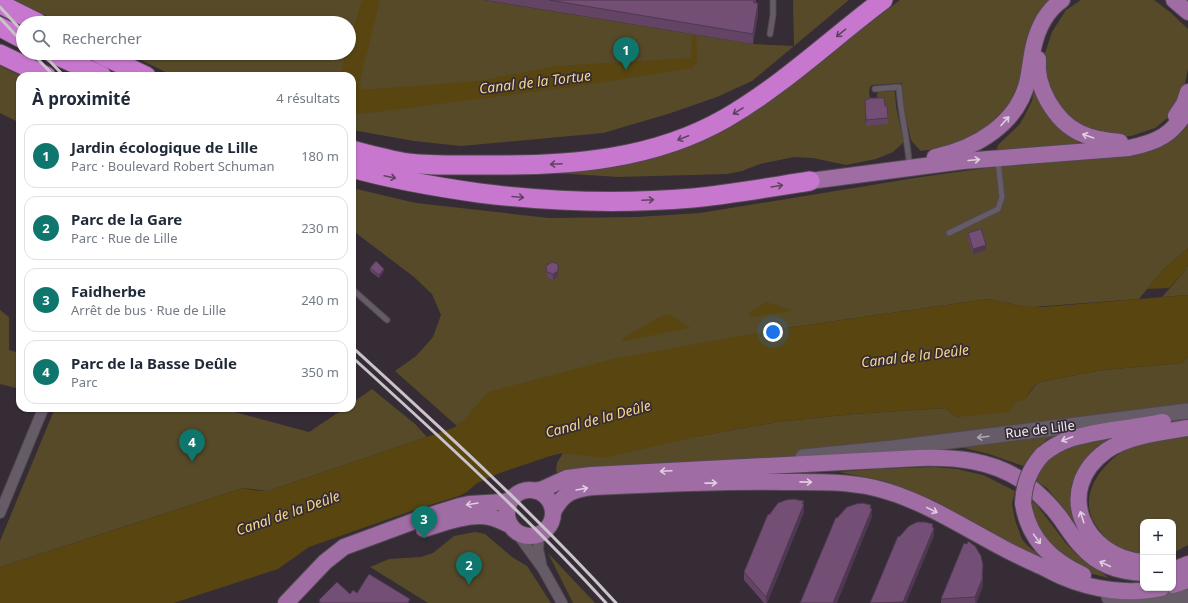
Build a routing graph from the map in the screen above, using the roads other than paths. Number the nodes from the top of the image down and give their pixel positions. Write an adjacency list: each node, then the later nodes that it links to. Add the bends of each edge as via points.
1 (773, 0): 11 (lane)
2 (883, 0): 7 (highway)
3 (1062, 0): 24 (main road, one-way to 3, via 964,148 989,136 1000,127 1023,96 1037,34 1050,11)
4 (1066, 0): 20 (main road, one-way to 4, via 1184,104 1168,125 1139,141 1098,139 1068,125 1045,95 1038,66 1045,33)
5 (1174, 0): 8 (main road)
6 (0, 4): 9 (highway)
7 (873, 6): 22 (highway, one-way to 22, via 774,87 738,111 689,136 641,151 568,163 499,165 408,162)
8 (1188, 12)
9 (24, 16)
10 (0, 27): 12 (highway)
11 (770, 34)
12 (16, 35)
13 (0, 54): 16 (highway)
14 (67, 60): 17 (highway)
15 (113, 60): 18 (highway)
16 (38, 72)
17 (93, 72)
18 (138, 72)
19 (875, 89): 24 (lane, via 899,87)
20 (1188, 92)
21 (1188, 109): 23 (main road, via 1170,131 1146,144 1111,150)
22 (356, 151)
23 (998, 158): 26 (main road, one-way to 23); 27 (lane, via 1002,197 998,209)
24 (910, 161): 26 (main road)
25 (356, 170): 26 (highway, one-way to 26, via 459,190 583,202 695,197)
26 (810, 181)
27 (949, 233)
28 (356, 293): 29 (lane)
29 (387, 320)
30 (1188, 411): 34 (street, Rue de Lille, one-way to 34, via 893,448)
31 (42, 412): 38 (street)
32 (1188, 418): 52 (main road, one-way to 52, bridge, via 1071,438 1054,445 1042,455 1028,477 1023,504 1028,524 1043,547 1063,565 1083,575 1125,585)
33 (1188, 428): 44 (main road, one-way to 33, via 1112,553 1089,534 1079,507 1081,485 1092,464 1116,445)
34 (705, 468): 35 (main road, one-way to 35, via 577,476 560,480); 48 (main road, one-way to 34, via 1114,568 1096,560 1082,548 1057,514 1024,482 985,463 940,458)
35 (536, 491): 36 (main road, via 521,491); 37 (main road, via 546,497)
36 (510, 500): 39 (main road, via 506,512); 55 (main road, one-way to 55, via 460,506 344,547 325,562)
37 (553, 512): 40 (main road, via 549,526); 41 (main road, one-way to 41, via 569,493 587,488 650,484 837,482 875,488 915,502)
38 (0, 513)
39 (513, 528): 40 (main road, via 522,535); 46 (street); 55 (main road, via 490,517 481,516 431,526 357,551 340,561)
40 (539, 534): 46 (street, via 538,549)
41 (1003, 548): 53 (main road, via 1063,577 1115,590); 54 (street, via 1078,589 1122,598 1152,600)
42 (1188, 558): 43 (main road)
43 (1176, 560)
44 (1140, 562)
45 (1188, 564): 47 (main road)
46 (543, 569): 56 (street)
47 (1176, 569)
48 (1140, 573)
49 (1188, 579): 50 (main road); 51 (main road)
50 (1176, 581)
51 (1176, 584)
52 (1140, 585)
53 (1140, 591)
54 (1188, 597)
55 (292, 602)
56 (562, 603)

